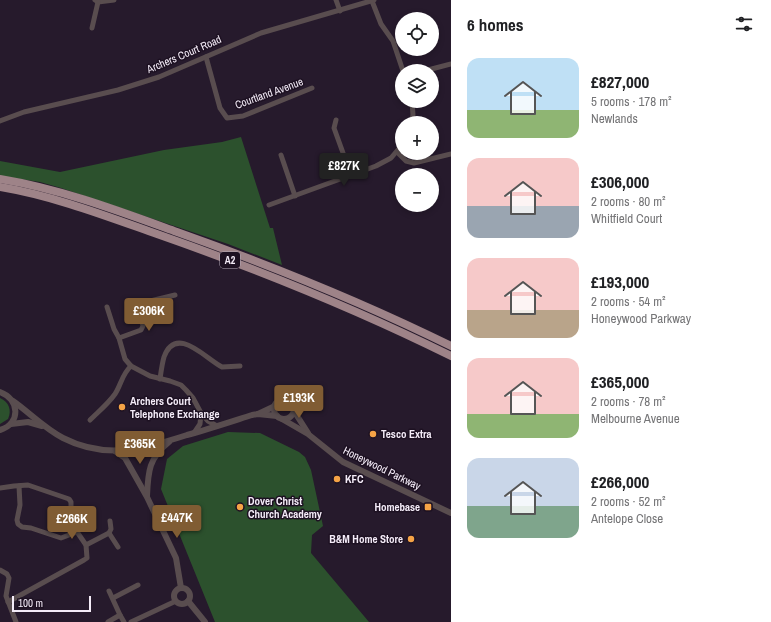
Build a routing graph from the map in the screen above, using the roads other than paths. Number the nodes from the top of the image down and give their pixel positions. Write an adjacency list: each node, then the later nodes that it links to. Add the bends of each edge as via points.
1 (114, 0): 4 (street)
2 (336, 0): 5 (street)
3 (373, 0): 5 (street, Archers Court Road); 8 (street, via 381,24 393,41)
4 (97, 1): 6 (street)
5 (340, 11): 7 (street, Archers Court Road, via 261,33)
6 (92, 28)
7 (206, 57): 11 (street, Courtland Avenue, via 220,108 227,118 243,116); 12 (street, Archers Court Road, via 159,77 118,90)
8 (401, 64)
9 (451, 64): 10 (street)
10 (439, 67)
11 (312, 88)
12 (0, 120)
13 (336, 120): 20 (street, via 334,128)
14 (395, 154): 20 (street, via 384,162)
15 (451, 154): 17 (street)
16 (282, 155): 23 (street)
17 (439, 157)
18 (405, 160): 19 (street, via 414,163)
19 (426, 160)
20 (351, 175): 23 (street)
21 (0, 179): 28 (highway, A2, via 44,188 98,204 253,260 357,301)
22 (0, 187): 29 (highway, A2, via 94,212 263,273 355,310)
23 (295, 196): 24 (street)
24 (269, 205)
25 (175, 295): 27 (street, via 138,304 143,326 141,330)
26 (108, 307): 27 (street)
27 (119, 338): 30 (street, via 125,359)
28 (451, 346)
29 (451, 356)
30 (131, 366): 32 (street); 40 (street, via 114,395)
31 (240, 366): 32 (street, via 222,367 187,344 178,344 166,354)
32 (160, 379): 37 (street, via 176,383 186,390)
33 (0, 392): 34 (street, Honeywood Parkway)
34 (13, 401): 41 (street, via 16,411); 43 (street, Honeywood Parkway)
35 (275, 406): 36 (street, via 286,399 292,402); 38 (street, Honeywood Parkway); 39 (street, via 274,411)
36 (294, 411): 39 (street, via 290,417); 46 (street, Honeywood Parkway)
37 (200, 413): 42 (street); 45 (street, via 200,424)
38 (258, 414): 39 (street, Honeywood Parkway); 42 (street, Honeywood Parkway)
39 (280, 418): 46 (street, Honeywood Parkway)
40 (90, 420)
41 (11, 424): 43 (street, Honeywood Parkway, via 28,422); 44 (street)
42 (217, 426): 45 (street, Honeywood Parkway)
43 (45, 427): 48 (street, Honeywood Parkway, via 70,442)
44 (0, 430)
45 (194, 433): 47 (street, Honeywood Parkway)
46 (308, 434): 52 (street, Honeywood Parkway, via 343,462)
47 (172, 440): 48 (street, Honeywood Parkway, via 140,449); 51 (street, via 159,451 151,465)
48 (115, 451): 51 (street, via 125,458)
49 (19, 486): 50 (street); 54 (street, via 28,485 69,499 71,520); 54 (street, via 18,524 61,538)
50 (0, 488)
51 (147, 497): 60 (street, via 176,558)
52 (451, 513)
53 (110, 521): 55 (street)
54 (77, 532): 56 (street)
55 (109, 533): 56 (street); 57 (street)
56 (86, 545): 65 (street, via 87,558)
57 (118, 547)
58 (0, 570): 65 (street, via 9,578 6,592)
59 (138, 585): 62 (street)
60 (181, 588): 63 (street, via 174,594); 64 (street, via 188,591)
61 (109, 591): 62 (street)
62 (113, 598): 66 (street)
63 (176, 601): 64 (street); 70 (street)
64 (188, 601): 71 (street)
65 (8, 602): 67 (street)
66 (120, 615): 68 (street); 69 (street)
67 (16, 622)
68 (108, 622)
69 (124, 622)
70 (131, 622)
71 (205, 622)

